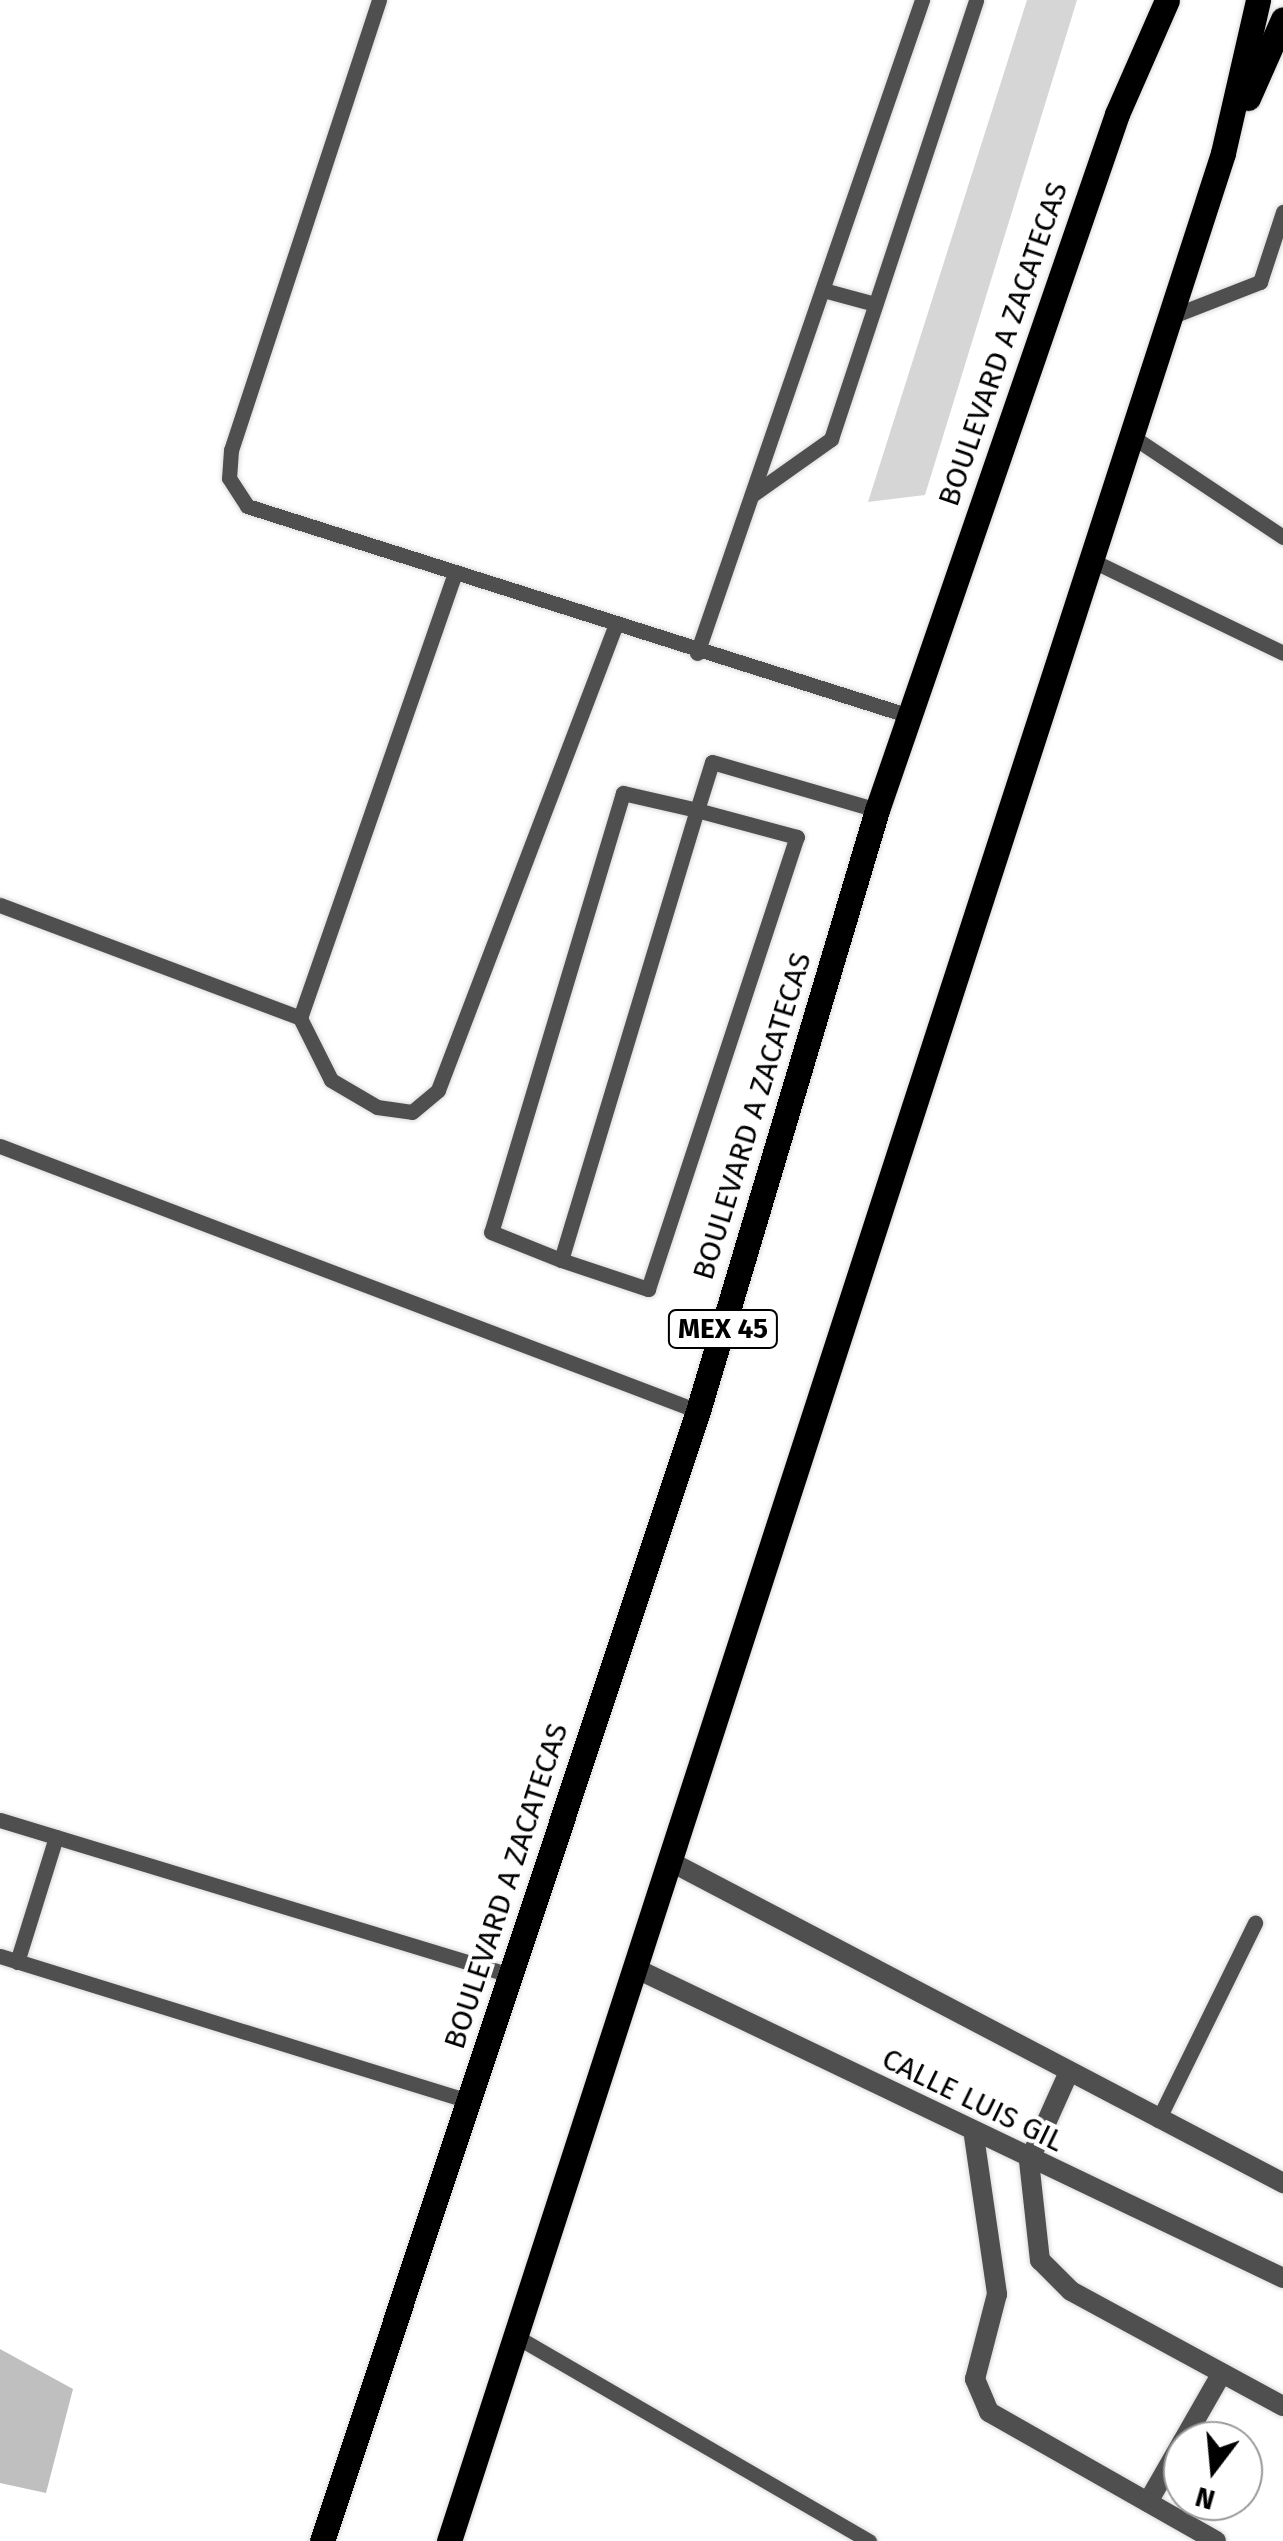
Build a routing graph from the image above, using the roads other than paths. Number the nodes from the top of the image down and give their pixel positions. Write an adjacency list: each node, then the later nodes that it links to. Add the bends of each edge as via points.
1 (379, 0): 18 (lane, via 231,450 229,478 247,506)
2 (922, 0): 11 (lane)
3 (976, 0): 12 (lane)
4 (1148, 0): 8 (main road)
5 (1166, 0): 8 (main road, BOULEVARD A ZACATECAS / MEX 45)
6 (1258, 0): 9 (main road)
7 (1283, 19): 9 (main road)
8 (1117, 114): 22 (main road, BOULEVARD A ZACATECAS / MEX 45)
9 (1223, 153): 13 (main road)
10 (1283, 212): 13 (lane, via 1260,282)
11 (823, 290): 12 (lane); 15 (lane)
12 (875, 304): 15 (lane, via 831,439)
13 (1168, 318): 14 (main road)
14 (1130, 435): 16 (lane); 17 (main road)
15 (752, 495): 20 (lane)
16 (1283, 537)
17 (1091, 560): 21 (lane); 32 (main road)
18 (454, 574): 19 (lane); 26 (lane)
19 (615, 627): 20 (lane); 26 (lane, via 438,1090 412,1112 376,1107 331,1080)
20 (697, 653): 22 (lane)
21 (1283, 653)
22 (910, 716): 24 (main road, BOULEVARD A ZACATECAS / MEX 45)
23 (697, 810): 24 (lane, via 712,762); 28 (lane); 28 (lane, via 624,792 491,1232); 28 (lane, via 798,837 648,1289)
24 (877, 810): 29 (main road, BOULEVARD A ZACATECAS / MEX 45)
25 (0, 905): 26 (lane)
26 (300, 1018)
27 (0, 1146): 29 (lane)
28 (561, 1260)
29 (698, 1411): 37 (main road, BOULEVARD A ZACATECAS / MEX 45)
30 (0, 1820): 31 (lane)
31 (56, 1837): 35 (lane); 37 (lane)
32 (675, 1864): 36 (main road); 38 (street)
33 (1254, 1923): 40 (lane)
34 (0, 1956): 35 (lane)
35 (17, 1962): 39 (lane)
36 (639, 1970): 41 (street, CALLE LUIS GIL); 45 (main road)
37 (510, 1975): 39 (main road, BOULEVARD A ZACATECAS / MEX 45)
38 (1068, 2074): 40 (street); 42 (street)
39 (468, 2101): 51 (main road, BOULEVARD A ZACATECAS / MEX 45)
40 (1158, 2120): 43 (street)
41 (974, 2136): 42 (street, CALLE LUIS GIL); 50 (street, via 997,2294 975,2379 989,2412)
42 (1029, 2162): 44 (street, CALLE LUIS GIL); 46 (street, via 1040,2260 1071,2291)
43 (1283, 2183)
44 (1283, 2278)
45 (517, 2337): 52 (main road); 53 (lane)
46 (1222, 2374): 47 (street); 48 (street)
47 (1283, 2406)
48 (1195, 2421)
49 (1163, 2476): 50 (street)
50 (1148, 2502): 54 (street)
51 (322, 2541)
52 (449, 2541)
53 (869, 2541)
54 (1216, 2541)

